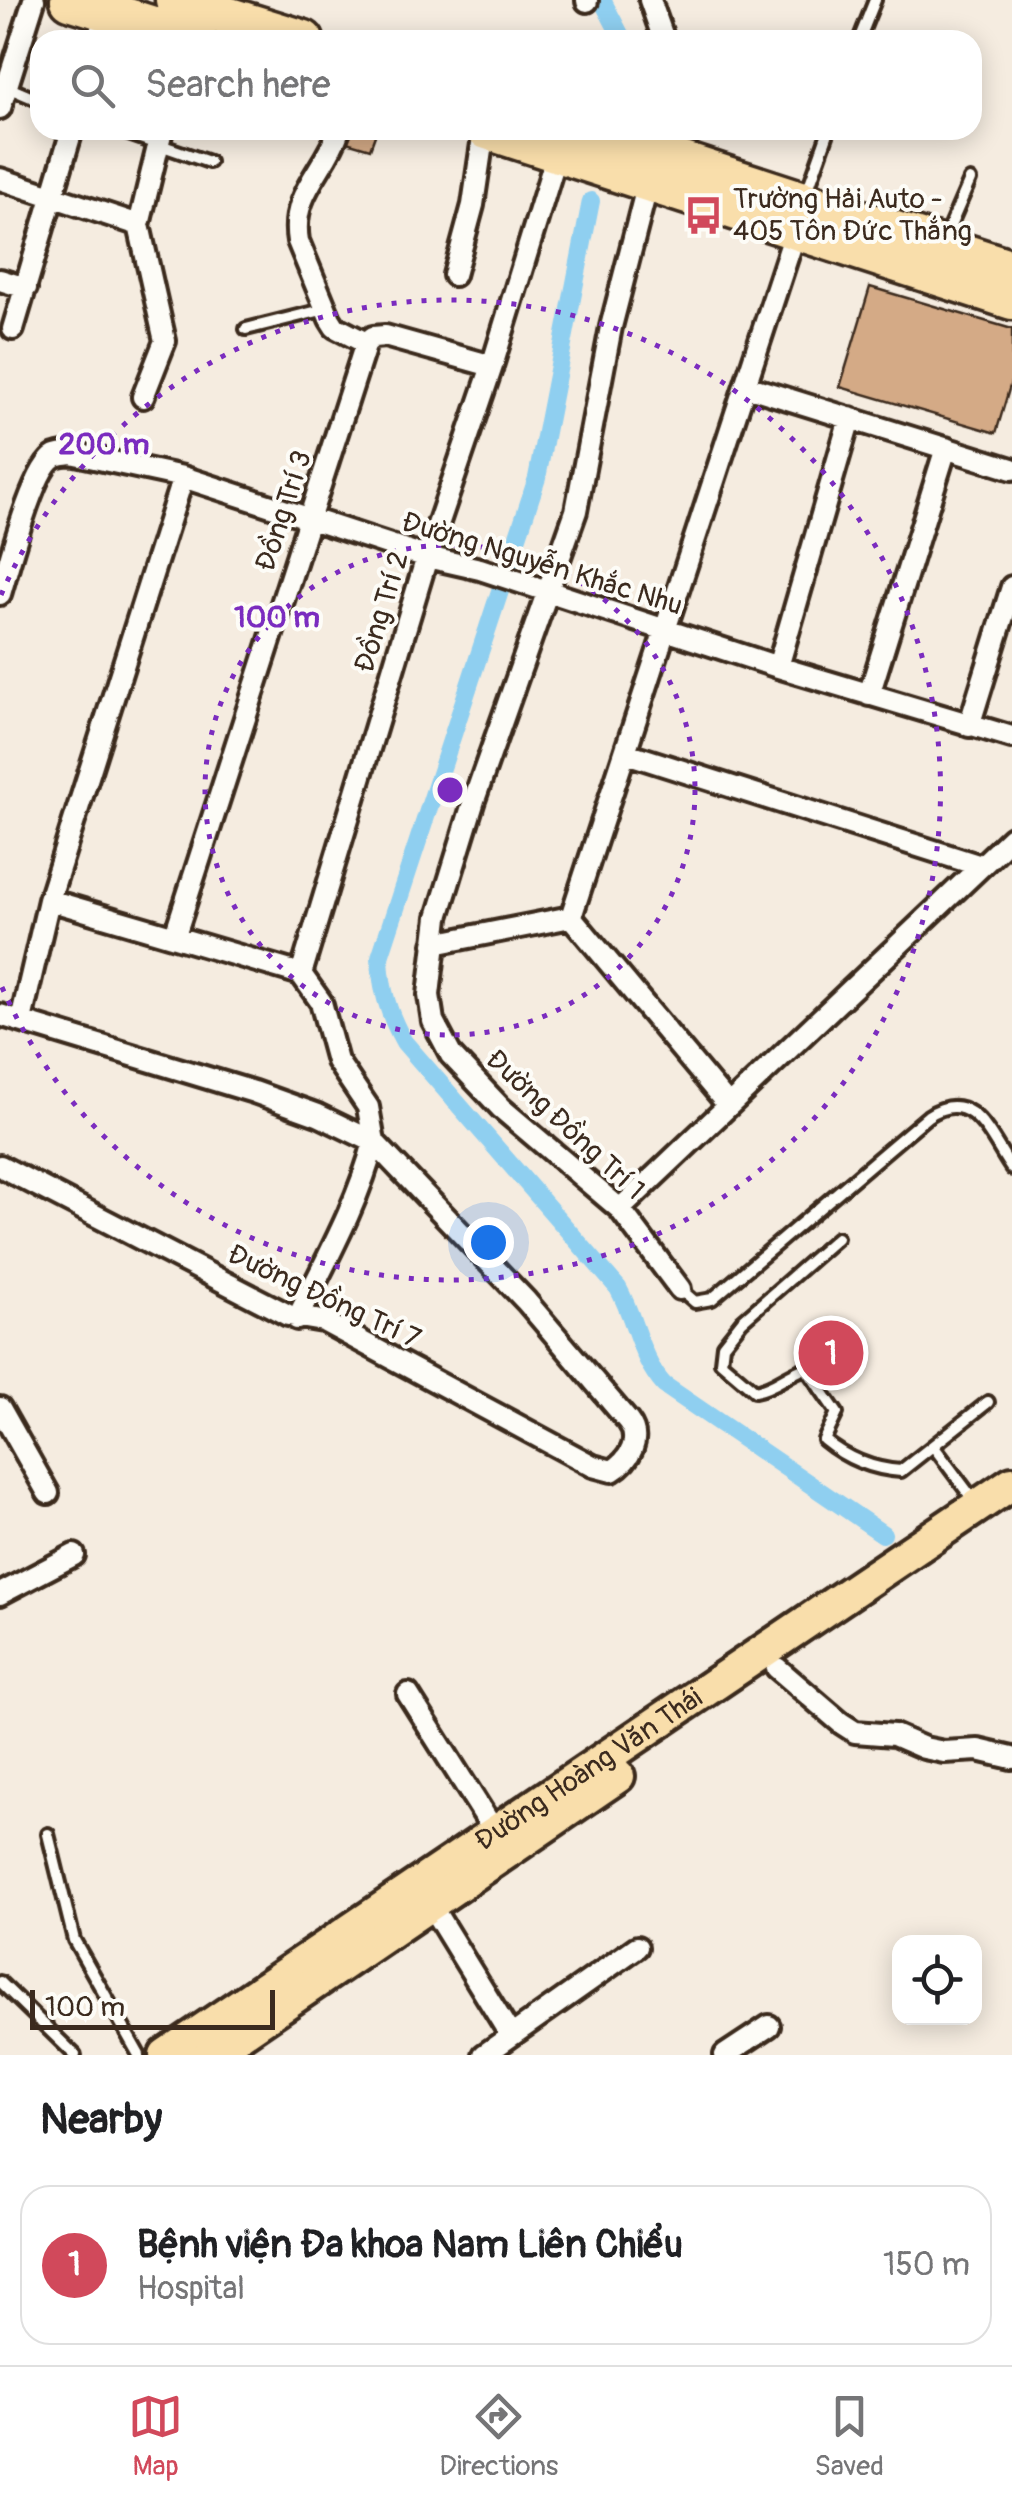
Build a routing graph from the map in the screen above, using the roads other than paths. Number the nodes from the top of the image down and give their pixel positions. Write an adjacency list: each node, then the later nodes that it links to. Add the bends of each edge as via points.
1 (34, 0): 12 (street)
2 (70, 0): 7 (highway)
3 (176, 0): 6 (highway)
4 (650, 0): 10 (street)
5 (875, 0): 11 (lane)
6 (251, 11): 9 (highway)
7 (102, 26): 8 (highway)
8 (129, 30)
9 (286, 30)
10 (660, 30)
11 (863, 30)
12 (3, 97): 13 (lane)
13 (30, 100)
14 (69, 140): 25 (street)
15 (160, 140): 27 (street)
16 (164, 140): 22 (lane)
17 (335, 140): 34 (street, via 300,201 296,228)
18 (484, 140): 30 (street)
19 (825, 140): 26 (lane)
20 (572, 142): 21 (highway); 38 (street, Đồng Trí 2)
21 (659, 156): 26 (highway); 48 (street, Đường Đồng Trí 1, via 611,327 576,511)
22 (209, 162)
23 (0, 179): 25 (street)
24 (970, 180): 28 (lane)
25 (54, 197): 27 (street); 32 (street)
26 (800, 217): 28 (highway); 33 (highway); 39 (street)
27 (139, 225): 40 (street, via 165,340)
28 (942, 246): 29 (highway)
29 (1012, 269)
30 (454, 275)
31 (0, 280): 32 (street)
32 (26, 288): 35 (street)
33 (1012, 300)
34 (326, 309): 36 (lane); 37 (street, via 335,328)
35 (14, 329)
36 (246, 329)
37 (366, 343): 38 (street, via 385,336); 45 (street, Đồng Trí 3)
38 (492, 366): 46 (street, Đồng Trí 2)
39 (746, 386): 41 (street); 50 (street)
40 (143, 396)
41 (850, 418): 42 (street); 51 (street)
42 (946, 448): 43 (street); 52 (street)
43 (1012, 468)
44 (183, 477): 45 (street, Đường Nguyễn Khắc Nhu); 49 (street, Đường Nguyễn Khắc Nhu, via 71,453 54,457 30,498); 58 (street)
45 (310, 520): 46 (street, Đường Nguyễn Khắc Nhu); 60 (street, Đồng Trí 3)
46 (427, 558): 48 (street, Đường Nguyễn Khắc Nhu); 62 (street, Đồng Trí 2)
47 (1012, 588): 53 (street)
48 (542, 590): 50 (street, Đường Nguyễn Khắc Nhu); 61 (street, Đường Đồng Trí 1)
49 (0, 594)
50 (667, 631): 51 (street, Đường Nguyễn Khắc Nhu); 55 (street)
51 (778, 667): 52 (street, Đường Nguyễn Khắc Nhu)
52 (868, 695): 53 (street, Đường Nguyễn Khắc Nhu)
53 (969, 726): 54 (street, Đường Nguyễn Khắc Nhu)
54 (1012, 737)
55 (626, 753): 57 (street); 59 (street)
56 (1012, 837): 57 (street)
57 (981, 866): 65 (street)
58 (49, 900): 60 (street); 64 (street)
59 (571, 916): 61 (street); 65 (street)
60 (175, 935): 62 (street)
61 (434, 944): 69 (street, Đường Đồng Trí 1, via 433,1022 452,1055 501,1108)
62 (300, 974): 66 (street, via 321,1002 337,1061 368,1107)
63 (0, 1015): 64 (street)
64 (22, 1020): 66 (street, via 254,1092)
65 (728, 1106): 69 (street)
66 (374, 1142): 72 (street); 72 (street, Đường Đồng Trí 7, via 526,1300 620,1411 634,1429 630,1455 612,1471 593,1466 322,1321)
67 (0, 1166): 72 (street, Đường Đồng Trí 7)
68 (1012, 1170): 71 (lane, via 974,1114 946,1105 712,1299 695,1302)
69 (620, 1209): 71 (street, Đường Đồng Trí 1)
70 (837, 1238): 75 (lane, via 742,1320 723,1345 722,1362 755,1391 806,1368 837,1412 824,1440 874,1470 900,1471)
71 (680, 1290)
72 (297, 1319)
73 (988, 1402): 75 (lane)
74 (0, 1408): 76 (street)
75 (934, 1447): 77 (lane)
76 (48, 1493)
77 (997, 1502): 80 (main road, Đường Hoàng Văn Thái); 83 (main road, Đường Hoàng Văn Thái)
78 (74, 1555): 79 (street)
79 (0, 1594)
80 (777, 1668): 82 (street, via 855,1732 894,1735 944,1752); 85 (main road, Đường Hoàng Văn Thái)
81 (408, 1694): 83 (street)
82 (1012, 1758)
83 (495, 1832): 90 (main road, Đường Hoàng Văn Thái)
84 (48, 1834): 92 (lane, via 74,1940)
85 (430, 1904): 89 (street); 90 (main road, Đường Hoàng Văn Thái)
86 (637, 1946): 89 (street)
87 (0, 1982): 91 (lane)
88 (768, 2026): 94 (street)
89 (511, 2036): 93 (street)
90 (188, 2052)
91 (76, 2055)
92 (138, 2055)
93 (484, 2055)
94 (725, 2055)

